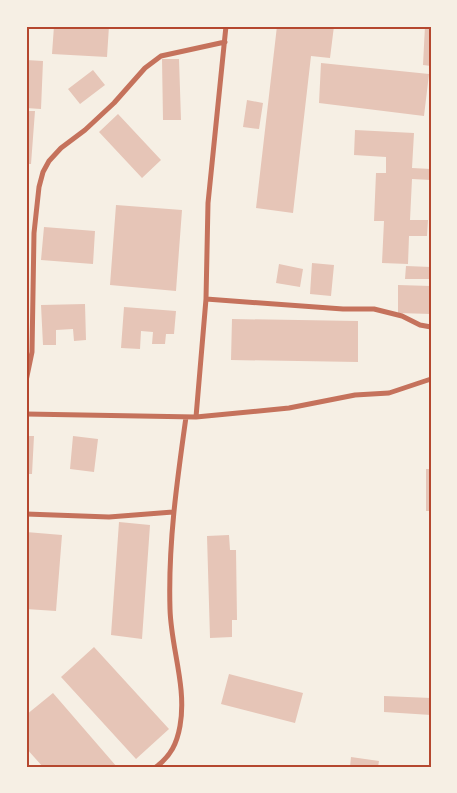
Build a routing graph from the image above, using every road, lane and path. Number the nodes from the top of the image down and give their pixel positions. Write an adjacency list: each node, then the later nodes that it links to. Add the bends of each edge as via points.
1 (226, 26): 2 (street)
2 (225, 42): 3 (street, via 208,203); 6 (street, via 161,56 145,68 85,130 61,148 42,172 34,233 32,352)
3 (206, 299): 4 (street, via 343,310 374,309); 9 (street)
4 (431, 327)
5 (431, 379): 9 (street, via 389,393 355,395 289,408)
6 (26, 380)
7 (26, 414): 8 (street)
8 (186, 417): 9 (street); 10 (street)
9 (196, 417)
10 (173, 512): 11 (street, via 108,517); 12 (street, via 170,611 183,698 175,746)
11 (26, 514)
12 (156, 767)

